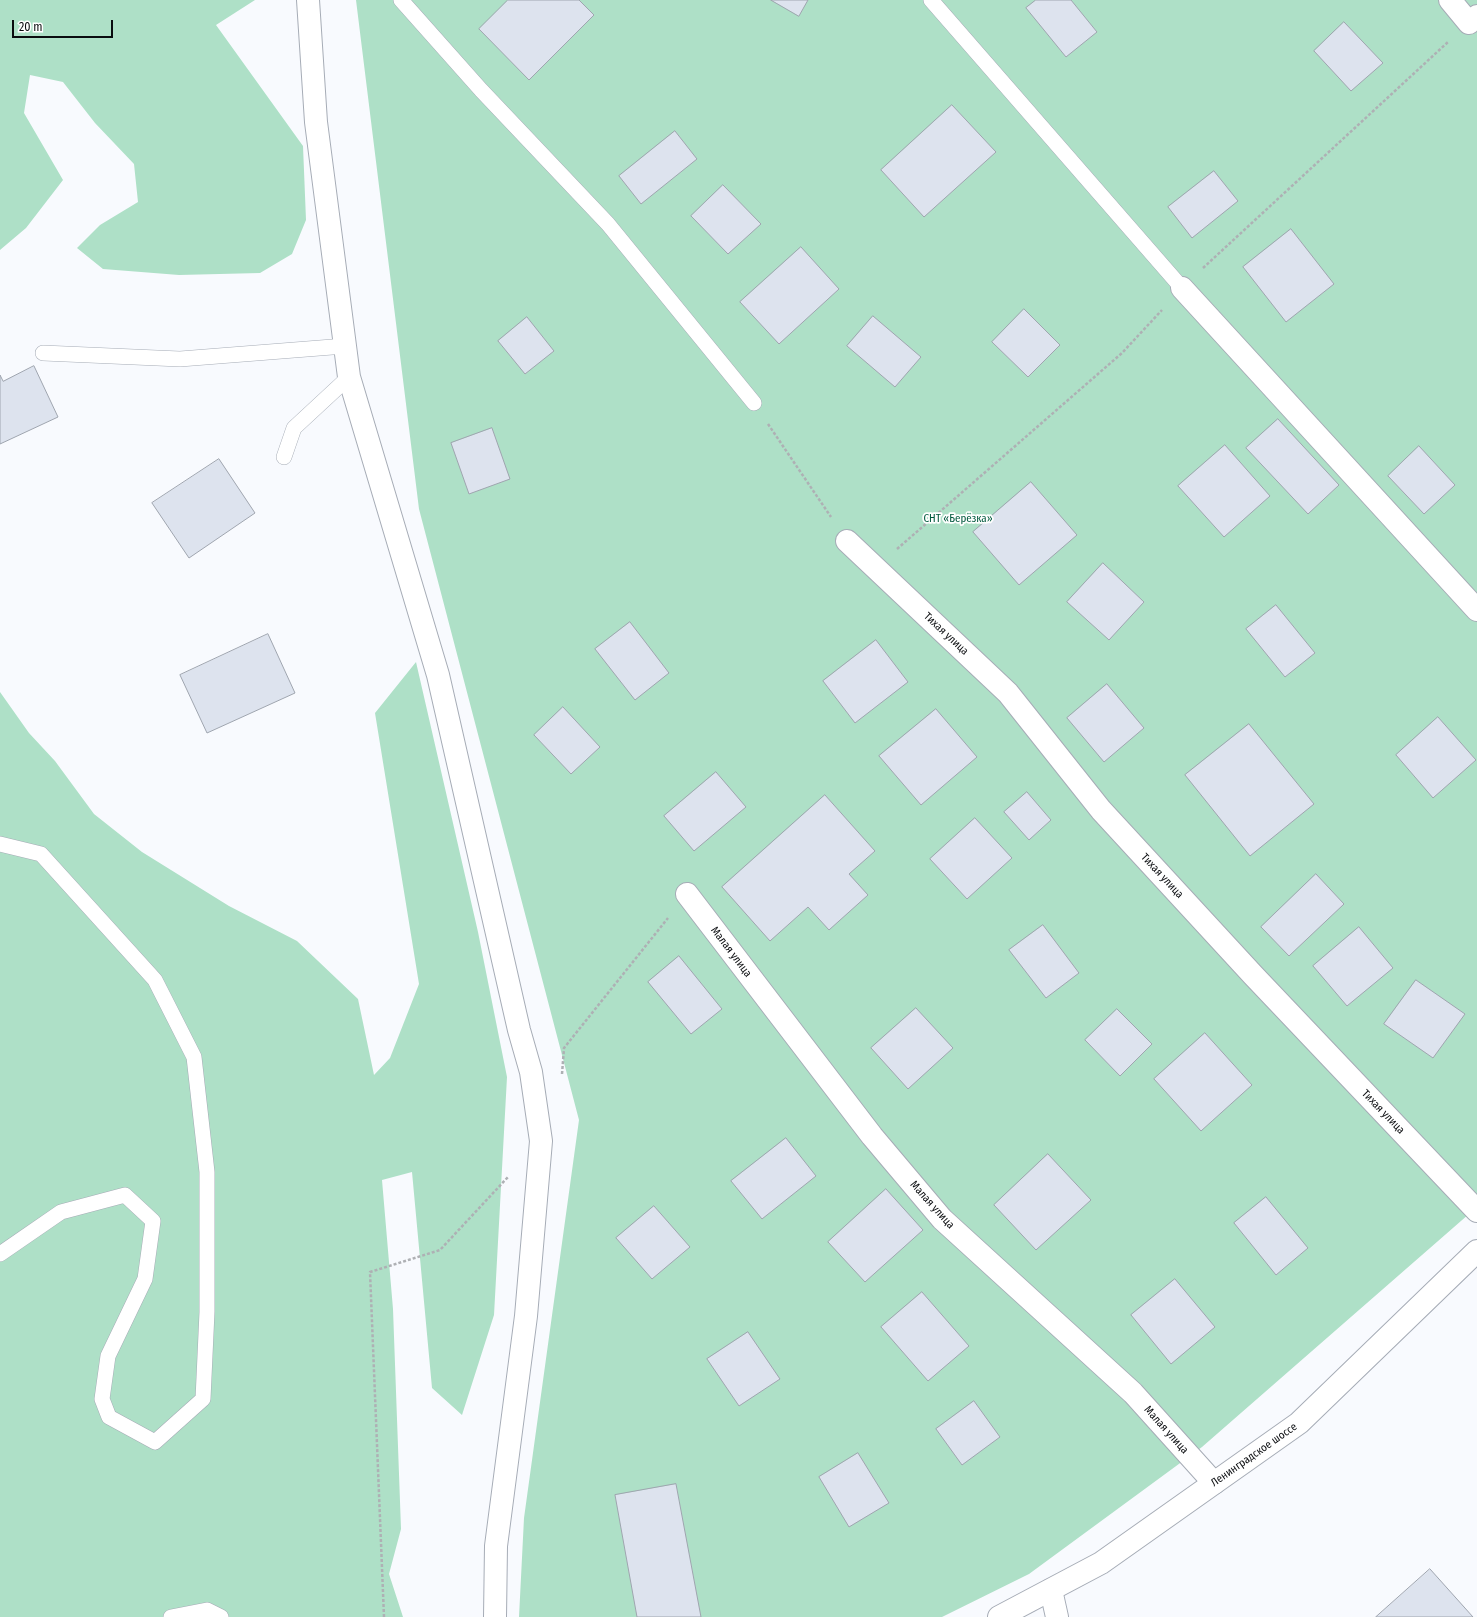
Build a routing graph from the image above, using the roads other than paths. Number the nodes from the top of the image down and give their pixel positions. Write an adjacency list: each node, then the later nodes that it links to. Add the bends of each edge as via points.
1 (308, 0): 7 (street, via 316,122)
2 (401, 0): 10 (lane, via 481,90 608,224)
3 (931, 0): 6 (lane)
4 (1450, 0): 5 (street)
5 (1474, 24)
6 (1182, 288): 13 (street)
7 (345, 346): 8 (lane, via 180,359); 9 (street)
8 (43, 353)
9 (349, 378): 11 (lane, via 294,428); 23 (street, via 438,675 519,1030 531,1072 541,1141 526,1316 496,1546)
10 (754, 403)
11 (284, 457)
12 (847, 541): 16 (street, Тихая улица, via 1008,693 1101,810)
13 (1477, 610)
14 (0, 844): 18 (lane, via 41,854 155,980 194,1057 207,1172 207,1312 203,1399 155,1442 109,1417 102,1399 108,1356 145,1279 154,1221 125,1195 61,1212)
15 (687, 894): 19 (street, Малая улица, via 868,1130 942,1219 1133,1393)
16 (1477, 1211)
17 (1477, 1251): 19 (street, Ленинградское шоссе, via 1299,1423)
18 (0, 1254)
19 (1214, 1483): 20 (street, Ленинградское шоссе, via 1102,1563)
20 (1051, 1590): 24 (street, Ленинградское шоссе); 25 (street)
21 (171, 1617): 22 (lane, via 207,1610)
22 (221, 1617)
23 (495, 1617)
24 (999, 1617)
25 (1057, 1617)

